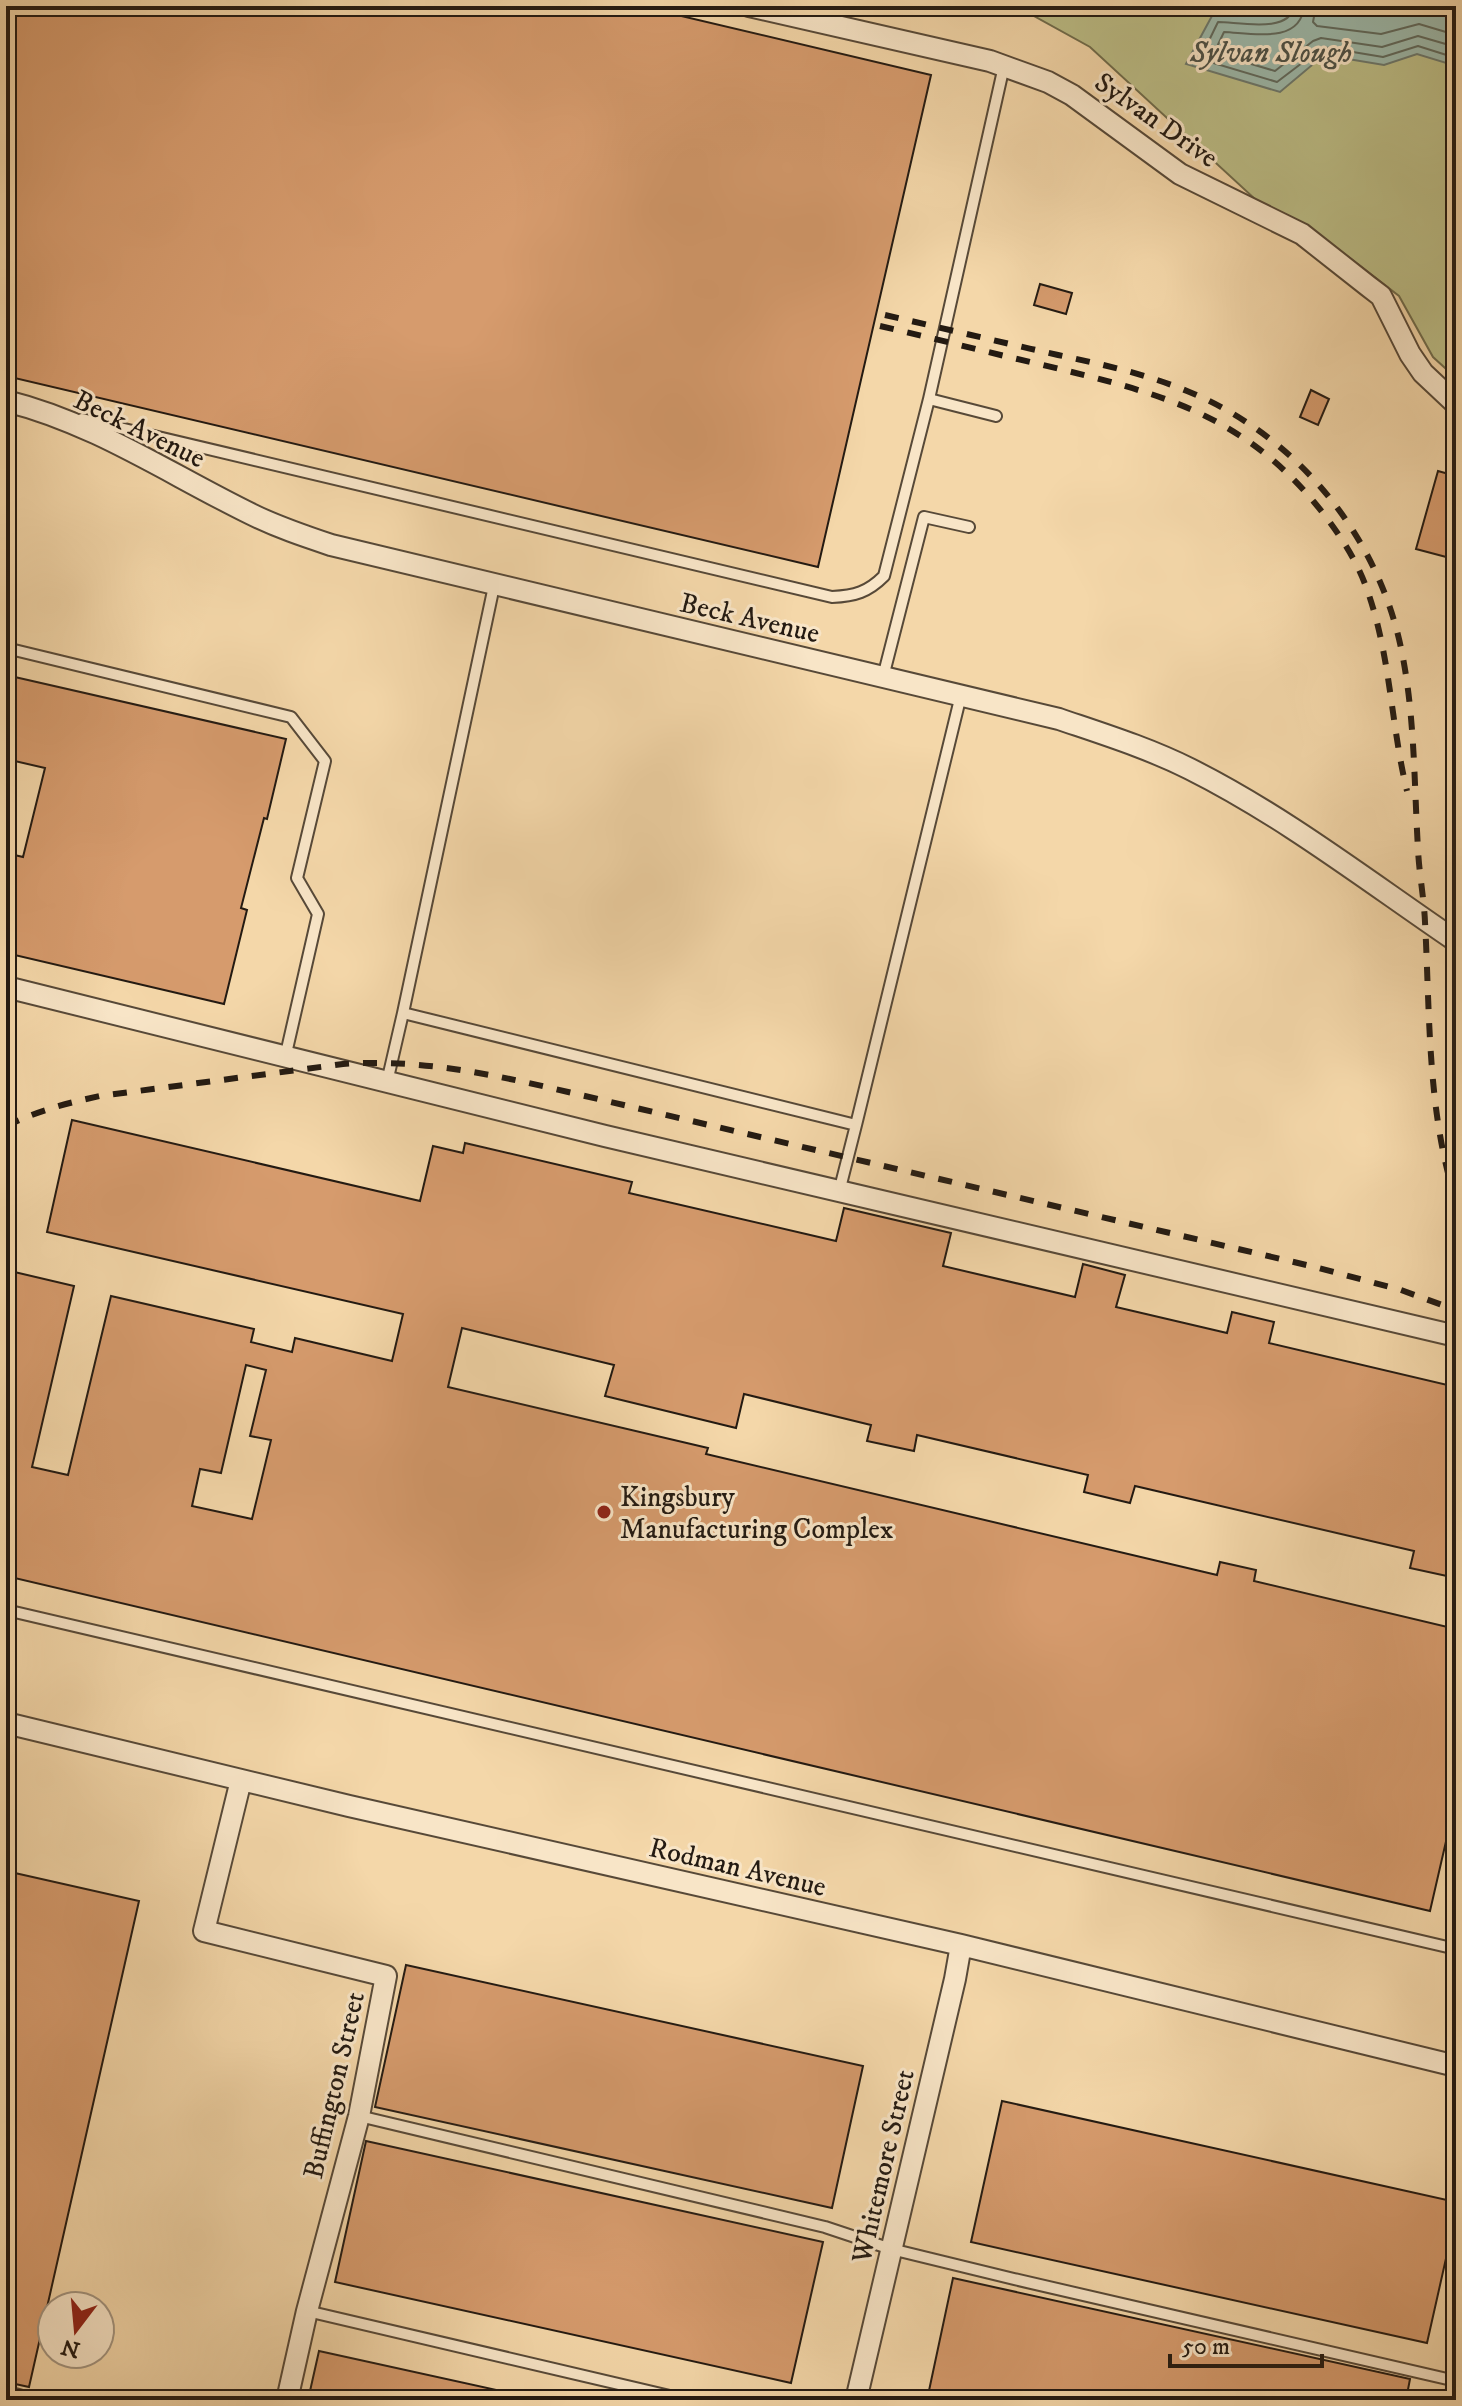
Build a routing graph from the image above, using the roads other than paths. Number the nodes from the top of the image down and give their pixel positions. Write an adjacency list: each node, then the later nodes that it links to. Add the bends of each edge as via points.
1 (749, 6): 2 (street, Sylvan Drive)
2 (1004, 65): 3 (lane); 5 (street, Sylvan Drive, via 1072,95 1180,174 1302,234 1381,296 1423,373)
3 (929, 399): 4 (lane, via 884,576 854,596 832,597); 6 (lane)
4 (14, 403): 8 (street, Beck Avenue, via 104,435 287,531)
5 (1456, 404)
6 (996, 416)
7 (969, 527): 10 (lane, via 924,517)
8 (494, 586): 10 (street, Beck Avenue); 14 (lane)
9 (6, 648): 15 (lane, via 291,717 325,761 297,878 318,914)
10 (883, 677): 11 (street, Beck Avenue)
11 (961, 695): 12 (street, Beck Avenue, via 1059,719 1188,768 1280,821); 17 (lane)
12 (1456, 941)
13 (6, 987): 15 (street)
14 (403, 1013): 16 (lane); 17 (lane)
15 (285, 1058): 16 (street)
16 (387, 1082): 18 (street)
17 (856, 1125): 18 (lane)
18 (839, 1192): 19 (street)
19 (1456, 1336)
20 (6, 1610): 24 (lane)
21 (6, 1723): 22 (street, Rodman Avenue)
22 (241, 1780): 23 (street, Rodman Avenue); 26 (street, Buffington Street, via 204,1931 386,1976)
23 (961, 1945): 25 (street, Rodman Avenue); 27 (street, Whitemore Street)
24 (1456, 1949)
25 (1456, 2066)
26 (359, 2116): 27 (lane, via 825,2227); 28 (street, Buffington Street)
27 (891, 2249): 29 (lane); 35 (street, Whitemore Street)
28 (307, 2311): 33 (street, Buffington Street); 34 (lane)
29 (1456, 2381)
30 (1456, 2393): 36 (street)
31 (6, 2397): 32 (street)
32 (18, 2400)
33 (287, 2400)
34 (687, 2400)
35 (856, 2400)
36 (1454, 2400)

